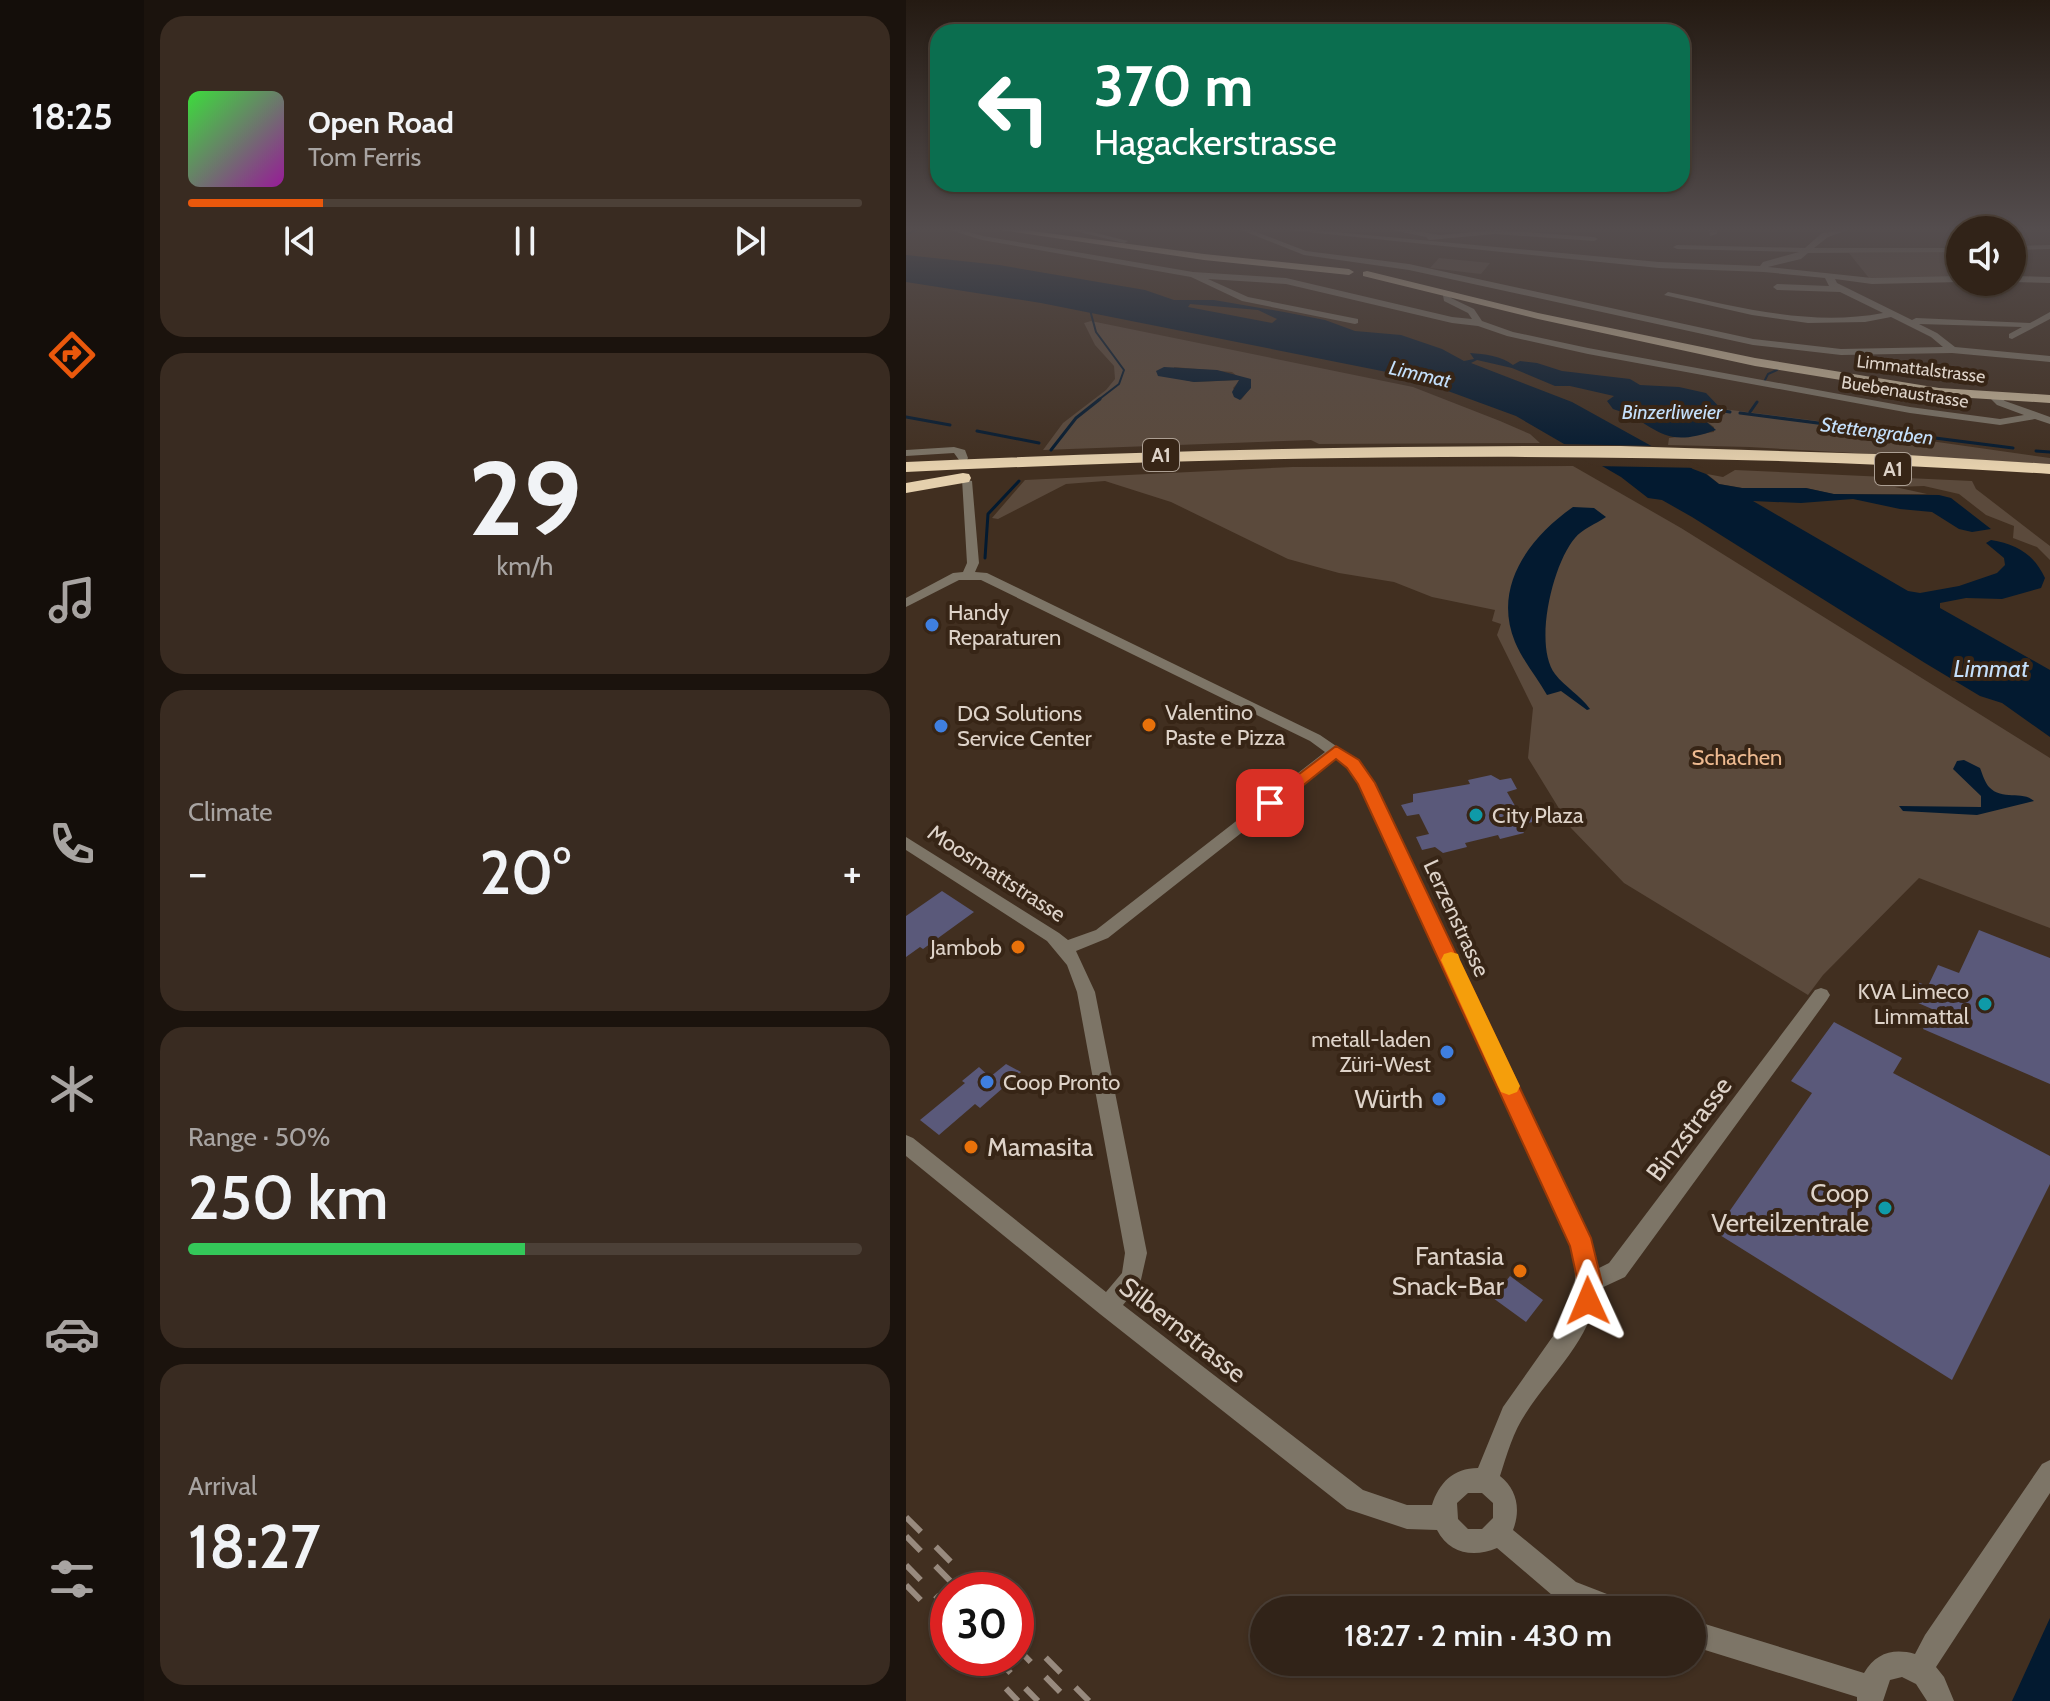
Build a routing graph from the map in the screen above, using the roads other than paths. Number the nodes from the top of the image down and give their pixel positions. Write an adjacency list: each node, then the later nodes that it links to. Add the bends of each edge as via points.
1 (1297, 309): 10 (street)
2 (1407, 309): 12 (street)
3 (1468, 309): 12 (street)
4 (1513, 309): 17 (main road, Limmattalstrasse, via 1766,364)
5 (1603, 309): 15 (street, via 1810,350)
6 (1744, 309): 8 (street, via 1816,323 1853,323)
7 (1883, 309): 8 (street)
8 (1893, 314): 11 (street)
9 (2048, 317): 14 (street)
10 (1355, 321)
11 (1910, 322): 13 (street); 15 (street)
12 (1479, 323): 19 (street, Buebenaustrasse, via 1588,351 1769,386 1974,419 2009,422)
13 (2026, 324)
14 (2012, 336)
15 (1952, 350): 16 (street)
16 (2050, 359)
17 (1993, 396): 18 (main road, Limmattalstrasse); 19 (street)
18 (2050, 399)
19 (2035, 416): 20 (street)
20 (2050, 421)
21 (906, 453): 22 (street, via 959,451)
22 (963, 458)
23 (906, 467): 25 (highway, A1, via 1253,452 1522,448)
24 (1125, 467): 26 (highway, A1); 27 (highway, A1, via 1540,458 1736,462); 29 (highway, via 960,478)
25 (2050, 469)
26 (906, 476)
27 (2050, 480)
28 (966, 481): 30 (street, via 973,563)
29 (906, 488)
30 (968, 575): 31 (street); 32 (street, Lerzenstrasse, via 985,577)
31 (906, 603)
32 (1336, 751): 34 (street, via 1102,934); 37 (street, Lerzenstrasse, via 1366,783 1411,875 1582,1245)
33 (906, 842): 34 (street, Moosmattstrasse)
34 (1066, 948): 38 (street, Moosmattstrasse, via 1086,992 1136,1253 1132,1277)
35 (1821, 995): 37 (street, Binzstrasse, via 1617,1270)
36 (906, 1144): 38 (street, Silbernstrasse)
37 (1590, 1283): 40 (street, Lerzenstrasse, via 1580,1319 1514,1409)
38 (1108, 1307): 41 (street, Silbernstrasse, via 1356,1500 1397,1515)
39 (2050, 1472): 45 (street)
40 (1486, 1481): 41 (street, via 1476,1478 1456,1486 1445,1506); 42 (street, via 1503,1496)
41 (1446, 1518): 42 (street, via 1457,1537 1467,1542 1489,1540)
42 (1498, 1533): 43 (street)
43 (1579, 1596)
44 (1706, 1638): 46 (street)
45 (1920, 1671): 46 (street, via 1907,1664 1883,1667); 47 (street)
46 (1870, 1695)
47 (1941, 1701)

